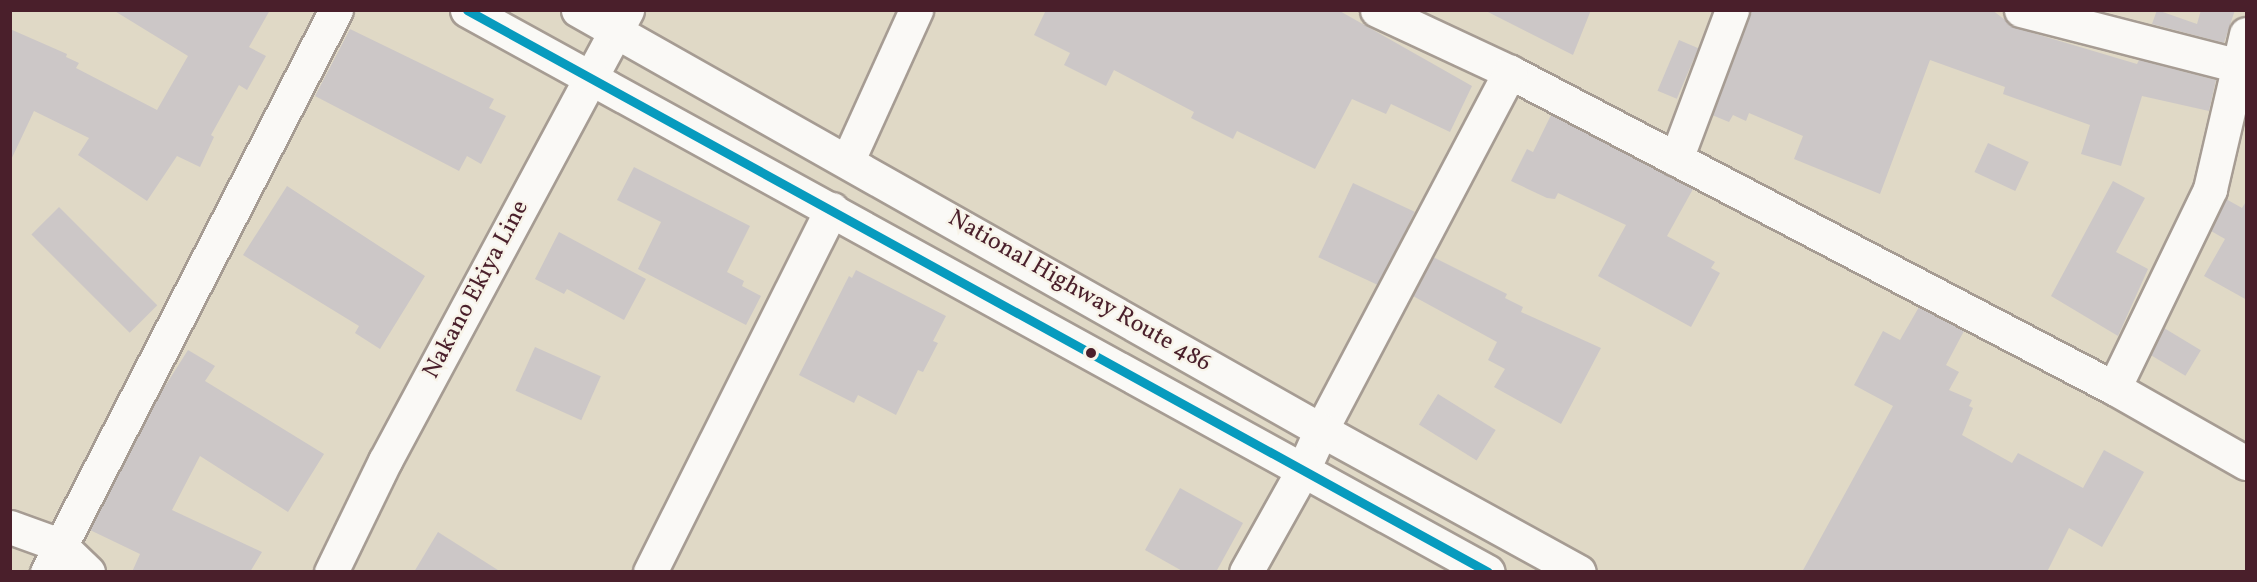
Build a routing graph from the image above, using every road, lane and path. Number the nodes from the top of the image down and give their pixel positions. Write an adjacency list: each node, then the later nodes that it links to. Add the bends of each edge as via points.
1 (336, 10): 21 (main road)
2 (467, 10): 12 (main road, National Highway Route 486)
3 (579, 10): 8 (main road, National Highway Route 486)
4 (916, 10): 14 (main road)
5 (1377, 10): 11 (main road)
6 (1732, 10): 13 (main road)
7 (2021, 10): 10 (main road)
8 (622, 21): 12 (main road, Nakano Ekiya Line); 14 (main road, National Highway Route 486)
9 (2247, 34): 10 (main road)
10 (2239, 66): 16 (main road, via 2210,189)
11 (1510, 72): 13 (main road); 17 (main road)
12 (591, 79): 15 (main road, National Highway Route 486); 23 (main road, Nakano Ekiya Line, via 385,461)
13 (1676, 159): 16 (main road)
14 (848, 160): 17 (main road, National Highway Route 486)
15 (832, 209): 19 (main road, National Highway Route 486); 24 (main road)
16 (2114, 388): 18 (main road)
17 (1321, 430): 19 (main road); 27 (main road, National Highway Route 486)
18 (2247, 463)
19 (1303, 470): 25 (main road); 26 (main road, National Highway Route 486)
20 (10, 527): 21 (main road)
21 (53, 558): 22 (main road)
22 (88, 572)
23 (331, 572)
24 (650, 572)
25 (1246, 572)
26 (1488, 572)
27 (1579, 572)

